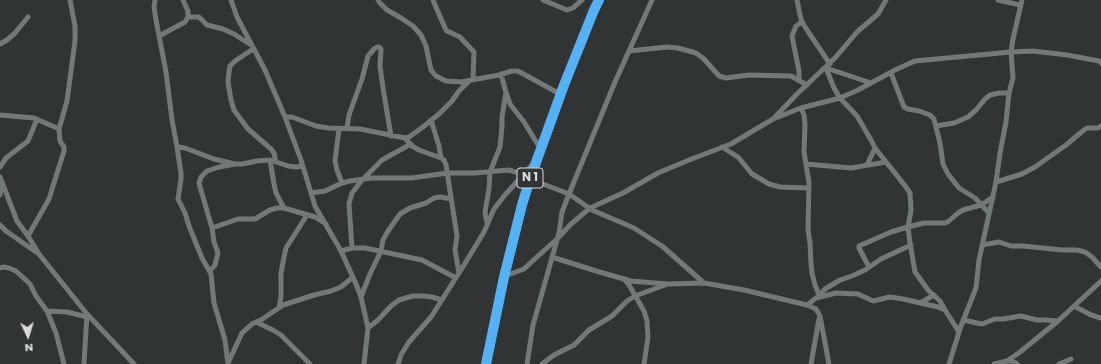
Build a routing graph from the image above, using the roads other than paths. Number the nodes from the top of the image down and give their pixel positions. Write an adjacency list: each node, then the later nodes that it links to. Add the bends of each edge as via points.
1 (70, 0): 46 (street, via 75,41 67,101)
2 (155, 0): 20 (street)
3 (183, 0): 18 (street)
4 (231, 0): 22 (street, via 236,17)
5 (378, 0): 29 (street, via 387,10 413,26 421,35 431,70 436,76 446,81)
6 (433, 0): 29 (street, via 447,31 460,37 474,52)
7 (543, 0): 8 (street, via 567,10)
8 (582, 0)
9 (593, 0): 16 (street)
10 (599, 0): 16 (highway, N 1)
11 (652, 0): 23 (street)
12 (798, 0): 19 (street)
13 (886, 0): 26 (street, via 878,14 857,32)
14 (998, 0): 15 (street)
15 (1021, 3): 24 (street)
16 (594, 10): 35 (highway, N 1)
17 (28, 17): 21 (street)
18 (188, 17): 20 (street, via 185,22); 22 (street, via 198,17 207,25 234,34)
19 (802, 22): 26 (street); 30 (street, via 796,26 792,36)
20 (159, 36): 51 (street)
21 (0, 44)
22 (253, 47): 39 (street); 57 (street, via 230,66 228,82 231,100 234,110 248,129 274,153)
23 (629, 51): 30 (street, via 667,46 696,54 719,76 726,78 770,75 791,76); 73 (street)
24 (1011, 52): 25 (street, via 1033,51); 27 (street, via 915,61); 34 (street, via 1013,78)
25 (1101, 63)
26 (828, 66): 31 (street); 32 (street); 36 (street, via 834,88)
27 (891, 73): 31 (street); 43 (street, via 904,107 930,115)
28 (501, 74): 29 (street); 33 (street); 35 (street, via 518,71)
29 (471, 80): 42 (street)
30 (799, 80): 32 (street)
31 (872, 83): 36 (street)
32 (807, 85): 41 (street)
33 (506, 92): 53 (street, via 510,104); 64 (street, via 500,147)
34 (1009, 93): 43 (street, via 990,95 968,118); 69 (street)
35 (560, 94): 53 (highway, N 1)
36 (840, 98): 37 (street); 54 (street, via 857,116)
37 (801, 108): 41 (street); 60 (street, via 805,124)
38 (0, 115): 40 (street)
39 (285, 117): 47 (street); 62 (street)
40 (37, 119): 46 (street); 63 (street, via 26,143 6,158)
41 (773, 119): 52 (street)
42 (431, 120): 49 (street); 55 (street)
43 (936, 126): 77 (street, via 943,164 948,174 959,188)
44 (1101, 126): 69 (street, via 1086,128 1035,167)
45 (347, 128): 47 (street); 48 (street); 48 (street, via 368,56 379,47)
46 (59, 129): 87 (street, via 63,155 49,199)
47 (339, 129): 70 (street, via 335,161)
48 (391, 136): 49 (street)
49 (405, 138): 50 (street)
50 (410, 144): 55 (street); 68 (street, via 382,160)
51 (177, 147): 59 (street); 99 (street, via 181,179 178,199 202,258)
52 (722, 147): 71 (street, via 738,157 752,174 769,184); 79 (street, via 658,173)
53 (540, 148): 66 (highway, N 1)
54 (875, 148): 58 (street); 61 (street)
55 (441, 158): 65 (street)
56 (270, 160): 57 (street); 59 (street); 78 (street, via 276,193)
57 (276, 162): 62 (street, via 288,166)
58 (886, 162): 61 (street); 85 (street, via 910,193)
59 (234, 164): 86 (street, via 207,171 200,178 200,187)
60 (806, 164): 61 (street, via 851,168); 71 (street)
61 (866, 165)
62 (303, 166): 72 (street)
63 (0, 167)
64 (490, 172): 65 (street); 66 (street, via 508,170); 83 (street, via 485,213)
65 (448, 173): 68 (street); 76 (street)
66 (526, 177): 73 (street); 83 (street, via 505,195); 102 (highway, N 1, via 522,205)
67 (1, 178): 74 (street); 87 (street, via 17,221)
68 (362, 180): 70 (street); 91 (street, via 352,193 349,204)
69 (996, 182): 75 (street)
70 (342, 183): 72 (street, via 325,191)
71 (809, 188): 112 (street, via 808,229 811,263)
72 (311, 193): 82 (street, via 315,206)
73 (569, 194): 79 (street); 88 (street, via 562,212)
74 (0, 195)
75 (993, 197): 77 (street); 80 (street)
76 (451, 199): 93 (street, via 434,198 405,210 388,231); 100 (street, via 457,236)
77 (981, 205): 80 (street); 85 (street, via 963,210 945,223 924,223)
78 (284, 208): 81 (street); 86 (street, via 270,210 255,219 238,219)
79 (590, 208): 88 (street); 105 (street, via 634,228 662,246)
80 (989, 213): 90 (street)
81 (307, 215): 82 (street); 117 (street, via 286,248 281,273)
82 (326, 224): 92 (street)
83 (487, 224): 100 (street)
84 (0, 225): 94 (street)
85 (908, 227): 89 (street); 98 (street, via 859,246)
86 (212, 228): 99 (street, via 218,253 215,265)
87 (28, 236): 94 (street)
88 (557, 239): 95 (street); 102 (street, via 524,269)
89 (910, 245): 98 (street); 109 (street, via 915,272)
90 (982, 245): 96 (street, via 999,242 1010,246 1077,250 1085,252); 123 (street, via 976,288)
91 (352, 248): 92 (street); 93 (street)
92 (341, 251): 101 (street)
93 (381, 251): 100 (street, via 422,260); 108 (street)
94 (39, 254): 120 (street)
95 (552, 257): 103 (street); 138 (street, via 533,325)
96 (1101, 266)
97 (0, 268): 119 (street, via 16,270 24,277)
98 (869, 268): 112 (street, via 840,280 825,289)
99 (210, 271): 130 (street, via 214,303 225,340)
100 (457, 276): 113 (street)
101 (353, 277): 106 (street); 117 (street, via 341,287 302,298)
102 (504, 277): 137 (highway, N 1)
103 (624, 279): 107 (street); 110 (street)
104 (1101, 282): 116 (street)
105 (704, 283): 107 (street); 115 (street)
106 (356, 284): 108 (street); 111 (street)
107 (668, 284): 110 (street)
108 (366, 285): 111 (street)
109 (934, 295): 114 (street); 118 (street)
110 (635, 296): 139 (street, via 627,300 612,316 589,330 574,345); 140 (street, via 647,321 648,337)
111 (361, 297): 126 (street)
112 (819, 297): 114 (street, via 836,293 858,294 873,301 890,297); 115 (street)
113 (442, 300): 126 (street, via 424,296 399,300); 136 (street, via 410,342)
114 (920, 303): 118 (street)
115 (807, 304): 121 (street, via 816,309)
116 (1074, 306): 122 (street); 124 (street)
117 (279, 308): 125 (street)
118 (945, 310): 127 (street)
119 (47, 311): 120 (street); 131 (street)
120 (87, 315): 132 (street); 133 (street)
121 (820, 316): 141 (street); 142 (street)
122 (1101, 318)
123 (963, 320): 124 (street, via 982,324 995,319 1021,316); 127 (street)
124 (1058, 321): 129 (street)
125 (256, 322): 130 (street, via 242,333); 134 (street, via 281,335)
126 (368, 328): 135 (street)
127 (959, 332): 143 (street)
128 (1071, 359): 146 (street)
129 (1007, 361): 144 (street); 145 (street)
130 (228, 363)
131 (64, 364)
132 (84, 364)
133 (134, 364)
134 (310, 364)
135 (364, 364)
136 (398, 364)
137 (486, 364)
138 (527, 364)
139 (542, 364)
140 (644, 364)
141 (811, 364)
142 (829, 364)
143 (949, 364)
144 (994, 364)
145 (1016, 364)
146 (1059, 364)

